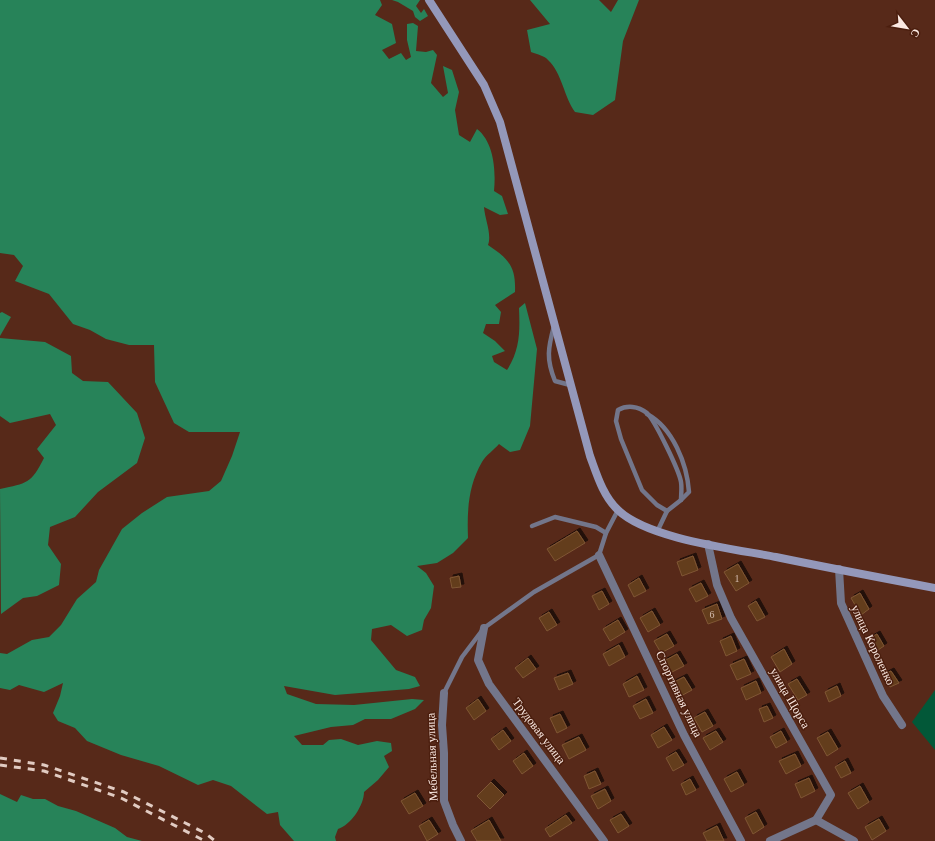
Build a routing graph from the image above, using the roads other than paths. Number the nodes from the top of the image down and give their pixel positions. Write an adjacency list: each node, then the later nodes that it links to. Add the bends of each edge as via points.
1 (429, 0): 2 (main road, via 484,85 500,122)
2 (554, 326): 3 (main road); 3 (lane, via 547,350 550,369 555,381)
3 (570, 385): 6 (main road, via 590,456 603,490)
4 (647, 414): 5 (lane, via 675,463 682,482); 5 (lane, via 669,433 679,455 688,480 689,492); 7 (lane, via 635,407 624,406 618,410 616,421 642,490)
5 (681, 500): 7 (lane)
6 (618, 510): 9 (main road, via 638,525); 10 (lane)
7 (666, 511): 9 (lane)
8 (532, 526): 10 (lane, via 555,517 596,527)
9 (657, 532): 11 (main road)
10 (606, 533): 12 (lane)
11 (708, 544): 13 (main road); 18 (street, улица Щорса, via 717,585 731,618 832,795)
12 (599, 555): 15 (lane, via 534,592); 21 (street, Спортивная улица, via 684,735)
13 (839, 570): 14 (main road); 17 (street, улица Короленко, via 841,604 883,696)
14 (935, 588)
15 (484, 628): 16 (lane, via 462,657); 20 (street, Трудовая улица, via 478,660 489,684)
16 (444, 693): 19 (street, Мебельная улица, via 444,801)
17 (902, 725)
18 (816, 820): 22 (street); 23 (street)
19 (461, 841)
20 (604, 841)
21 (741, 841)
22 (770, 841)
23 (854, 841)

